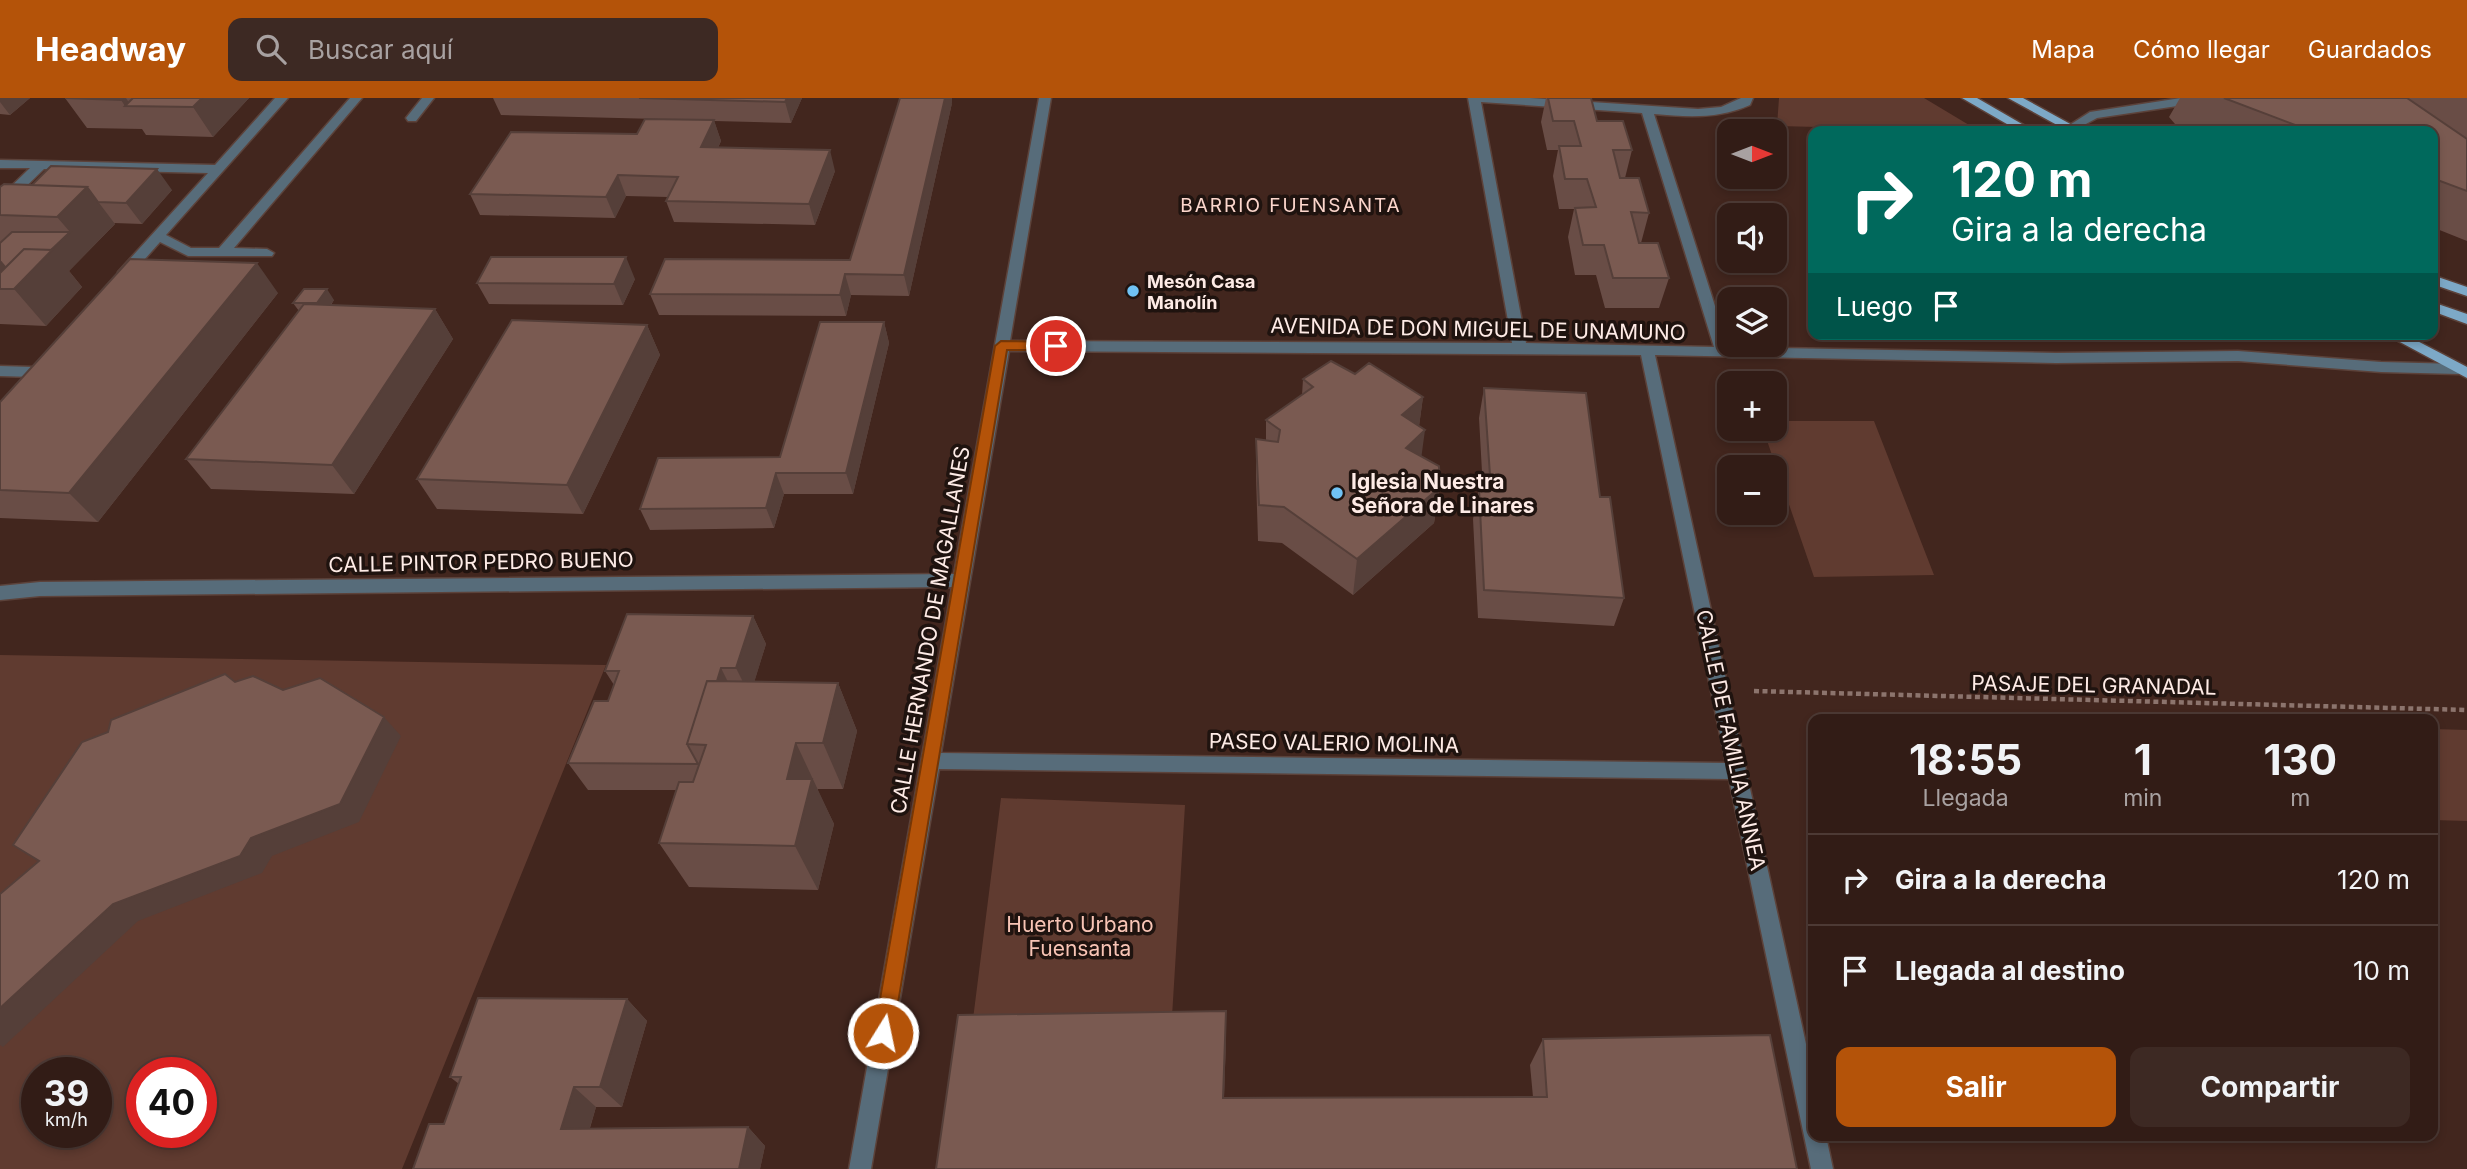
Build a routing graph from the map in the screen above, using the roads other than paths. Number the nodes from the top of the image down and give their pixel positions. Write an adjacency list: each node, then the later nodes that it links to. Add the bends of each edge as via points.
1 (282, 98): 19 (street)
2 (356, 98): 22 (street)
3 (428, 98): 13 (street)
4 (1045, 98): 31 (street, CALLE HERNANDO DE MAGALLANES)
5 (1474, 98): 32 (street)
6 (1480, 98): 12 (street)
7 (1747, 98): 12 (street, via 1732,110 1709,113)
8 (1968, 98): 14 (main road)
9 (2014, 98): 15 (main road)
10 (2204, 98): 11 (street)
11 (2184, 99): 16 (street, via 2094,116)
12 (1647, 110): 29 (street)
13 (412, 118)
14 (2019, 126)
15 (2066, 126)
16 (2080, 126)
17 (0, 164): 18 (street)
18 (41, 165): 19 (street); 20 (street)
19 (219, 169): 21 (street)
20 (0, 204)
21 (158, 236): 22 (street, via 188,251); 25 (street)
22 (223, 252): 23 (street)
23 (267, 253)
24 (2438, 281): 26 (main road)
25 (112, 288)
26 (2467, 292)
27 (2438, 308): 28 (main road)
28 (2467, 319)
29 (1717, 334)
30 (2403, 340): 37 (main road)
31 (1001, 346): 32 (street, AVENIDA DE DON MIGUEL DE UNAMUNO); 39 (street, CALLE HERNANDO DE MAGALLANES)
32 (1520, 348): 33 (street, AVENIDA DE DON MIGUEL DE UNAMUNO)
33 (1647, 351): 34 (street, AVENIDA DE DON MIGUEL DE UNAMUNO); 42 (street, CALLE DE FAMILIA ANNEA)
34 (1717, 353)
35 (1787, 354): 37 (street, AVENIDA DE DON MIGUEL DE UNAMUNO, via 2238,356)
36 (0, 371): 38 (street, via 37,368)
37 (2462, 371)
38 (16, 390)
39 (963, 580): 40 (street, CALLE PINTOR PEDRO BUENO); 41 (street, CALLE HERNANDO DE MAGALLANES)
40 (0, 593)
41 (930, 761): 42 (street, PASEO VALERIO MOLINA); 45 (street, CALLE HERNANDO DE MAGALLANES)
42 (1738, 771): 43 (street, CALLE DE FAMILIA ANNEA)
43 (1808, 1104)
44 (1816, 1141): 46 (street)
45 (860, 1169)
46 (1822, 1169)

